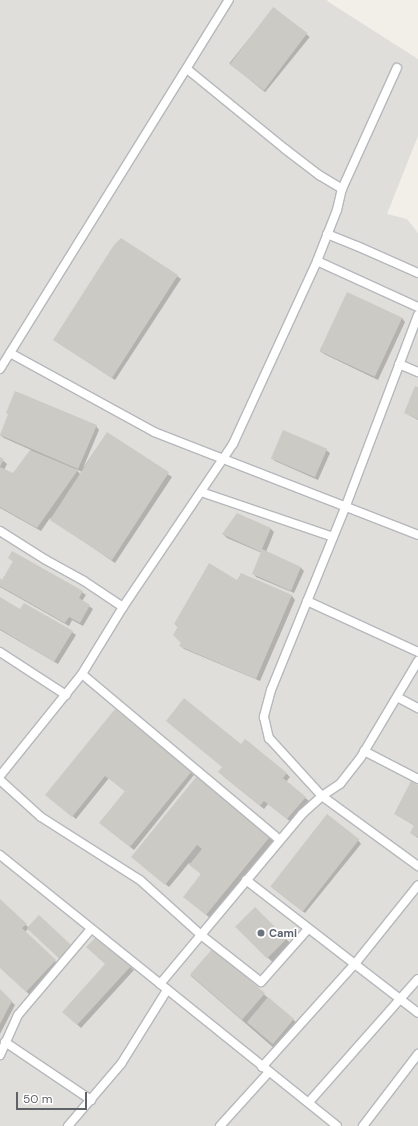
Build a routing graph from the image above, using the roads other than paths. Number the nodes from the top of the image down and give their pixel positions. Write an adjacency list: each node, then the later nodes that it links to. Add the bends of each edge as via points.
1 (229, 0): 2 (street)
2 (187, 68): 4 (street, via 290,153); 10 (street)
3 (396, 68): 4 (street)
4 (342, 190): 5 (street)
5 (327, 234): 6 (street); 7 (street)
6 (317, 261): 8 (street); 14 (street, via 233,444)
7 (418, 273)
8 (418, 307)
9 (418, 315): 11 (street)
10 (10, 353): 12 (street); 14 (street, via 154,432)
11 (399, 364): 13 (street); 16 (street)
12 (0, 369)
13 (418, 372)
14 (222, 460): 15 (street); 16 (street)
15 (201, 492): 19 (street); 21 (street)
16 (345, 508): 18 (street); 19 (street)
17 (0, 531): 21 (street)
18 (418, 534)
19 (333, 537): 20 (street)
20 (307, 601): 23 (street); 33 (street, via 271,690 264,717 269,738)
21 (123, 607): 25 (street)
22 (0, 652): 26 (street)
23 (418, 652)
24 (418, 661): 27 (street)
25 (82, 674): 26 (street); 34 (street)
26 (66, 695): 30 (street)
27 (397, 697): 28 (street); 29 (street)
28 (418, 708)
29 (364, 751): 31 (street); 33 (street, via 340,784)
30 (0, 776)
31 (418, 779)
32 (0, 780): 41 (street, via 41,817 140,880)
33 (322, 796): 34 (street, via 302,814); 36 (street)
34 (280, 840): 37 (street)
35 (0, 855): 39 (street)
36 (418, 866)
37 (246, 880): 40 (street); 41 (street)
38 (418, 885): 42 (street)
39 (91, 929): 44 (street); 48 (street, via 18,1016)
40 (308, 929): 41 (street, via 260,982); 42 (street)
41 (201, 935): 44 (street)
42 (354, 965): 46 (street); 51 (street)
43 (418, 979): 46 (street)
44 (160, 984): 45 (street)
45 (167, 990): 51 (street); 53 (street, via 121,1064)
46 (400, 999): 47 (street); 54 (street)
47 (418, 1013)
48 (5, 1042): 50 (street); 53 (street)
49 (418, 1054): 58 (street)
50 (0, 1055)
51 (262, 1067): 52 (street)
52 (270, 1072): 54 (street); 56 (street)
53 (91, 1100): 55 (street)
54 (308, 1102): 57 (street)
55 (68, 1126)
56 (220, 1126)
57 (337, 1126)
58 (363, 1126)

